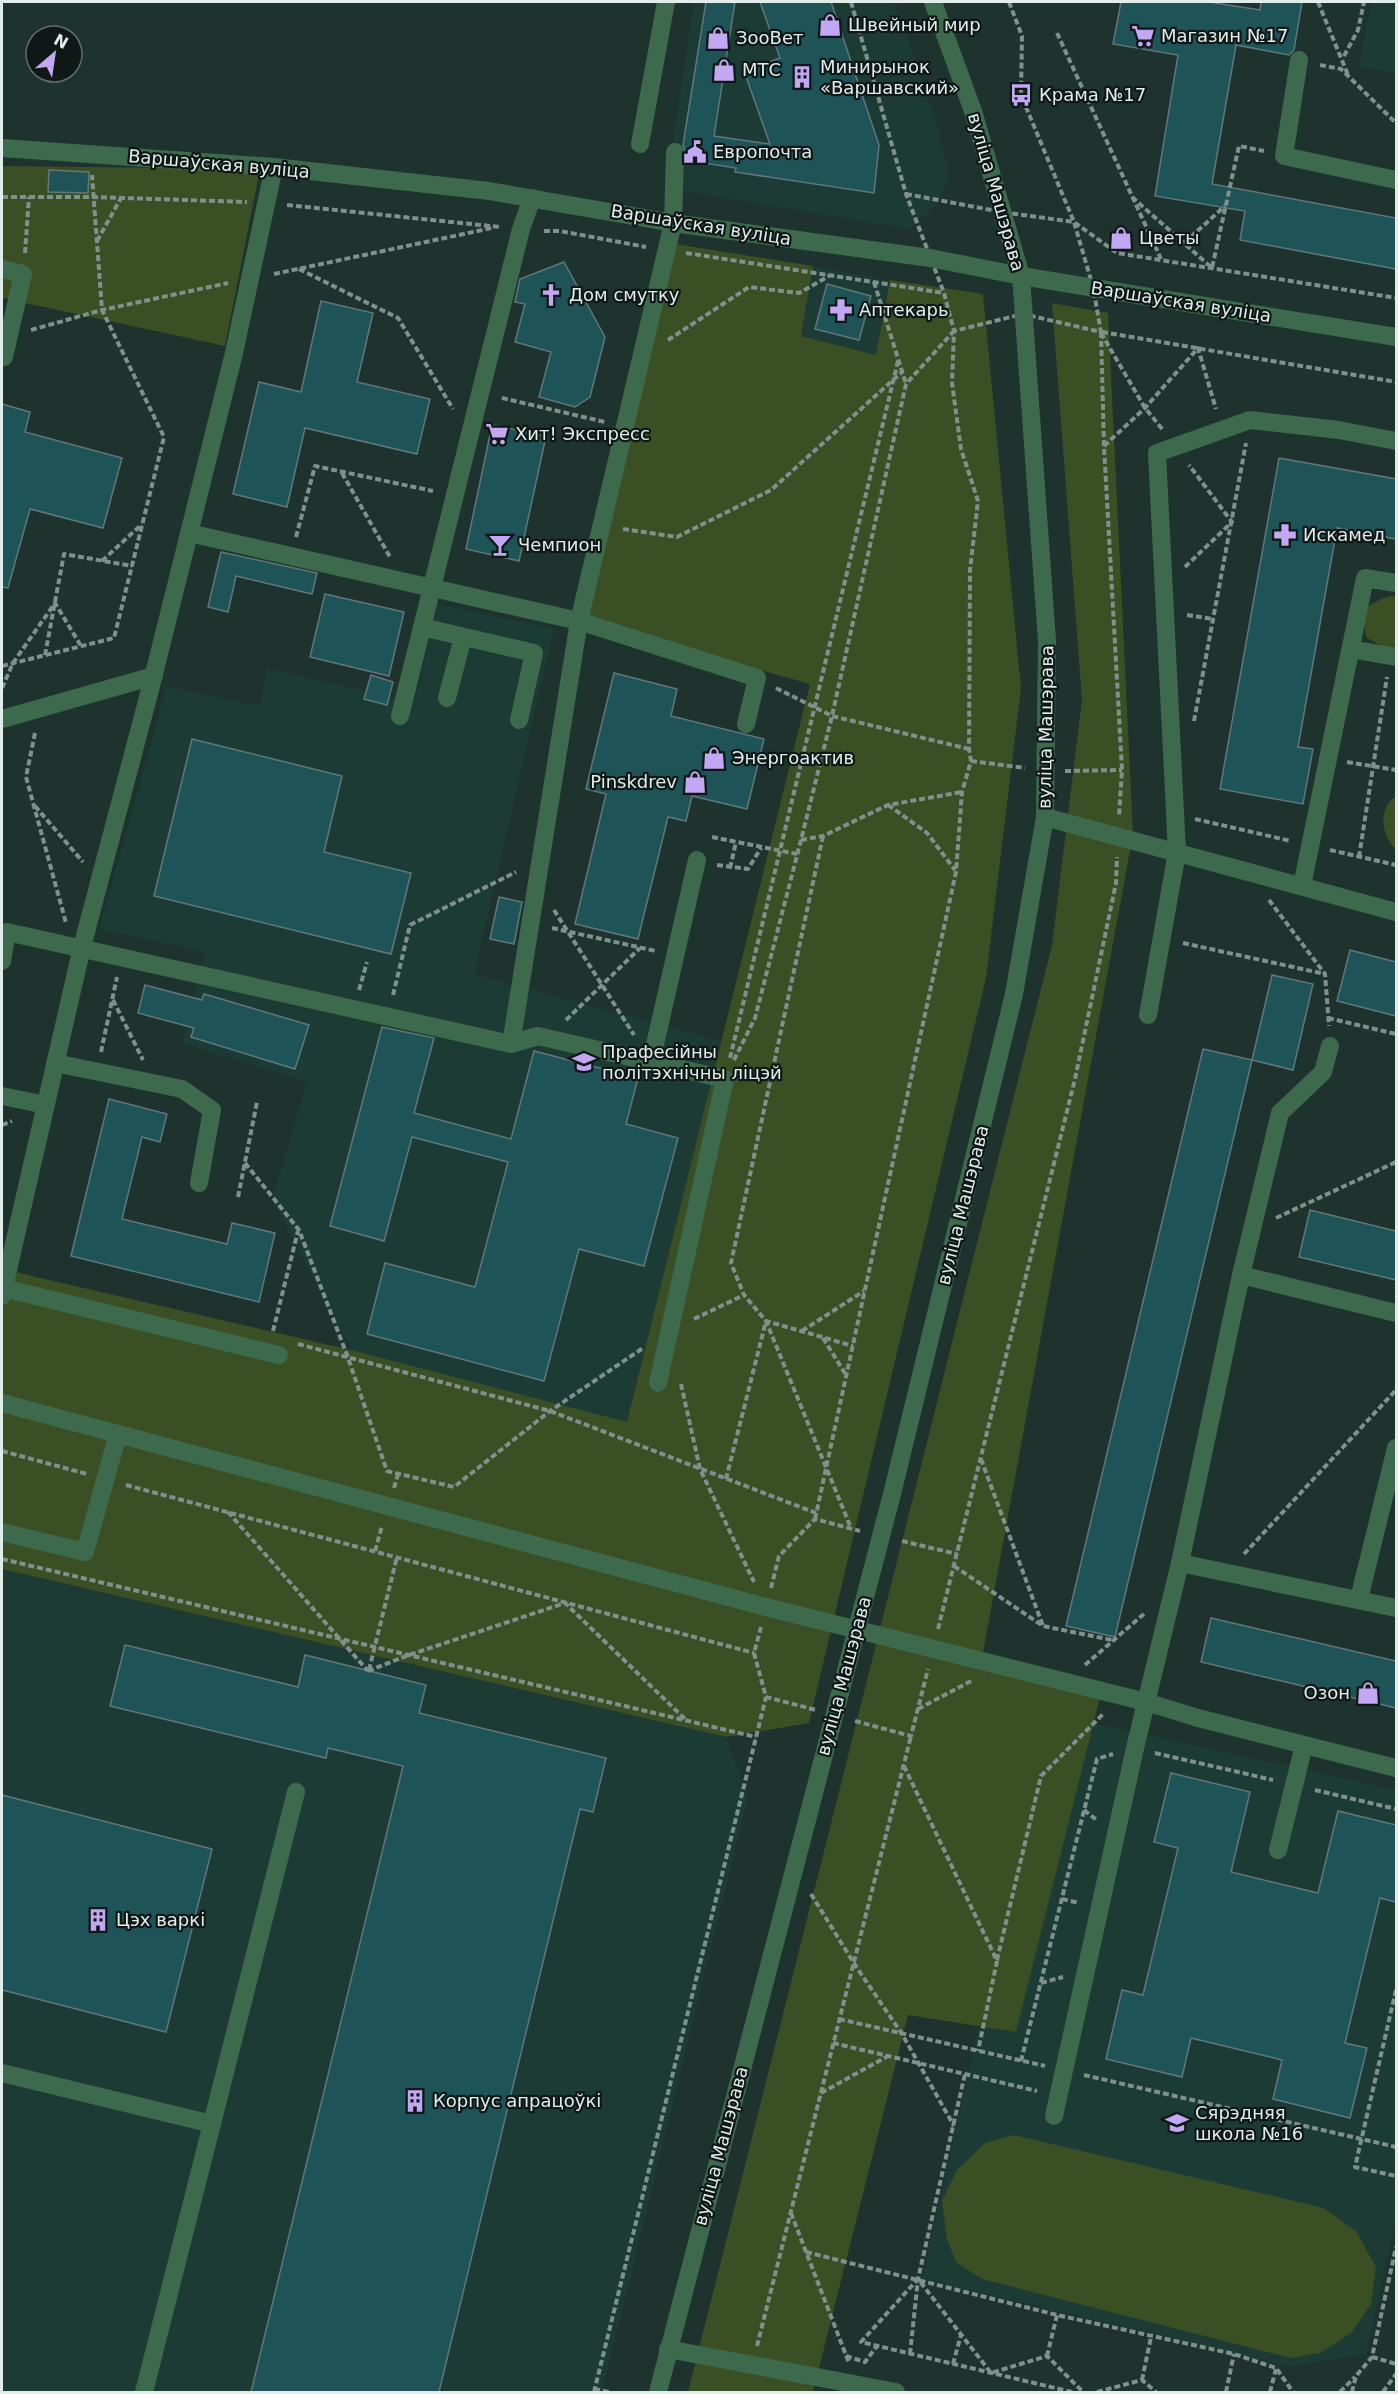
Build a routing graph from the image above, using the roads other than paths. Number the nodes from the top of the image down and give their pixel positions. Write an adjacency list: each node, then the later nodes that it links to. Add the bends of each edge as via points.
1 (666, 2): 4 (street)
2 (933, 2): 12 (street, вуліца Машэрава, via 973,111)
3 (1299, 60): 8 (street, via 1284,156)
4 (640, 144)
5 (2, 148): 7 (street, Варшаўская вуліца)
6 (675, 152): 10 (street)
7 (274, 167): 9 (street, Варшаўская вуліца); 16 (street, via 234,353)
8 (1396, 180)
9 (532, 198): 10 (street, Варшаўская вуліца); 18 (street)
10 (673, 223): 12 (street, Варшаўская вуліца, via 930,258); 19 (street)
11 (2, 269): 14 (street, via 23,274)
12 (1021, 276): 13 (street, Варшаўская вуліца); 30 (street, вуліца Машэрава, via 1047,641)
13 (1396, 337)
14 (4, 357)
15 (1396, 441): 31 (street, via 1250,420 1157,453)
16 (189, 533): 18 (street); 24 (street)
17 (1396, 583): 22 (street, via 1365,578)
18 (431, 589): 19 (street); 20 (street)
19 (579, 621): 29 (street, via 757,678); 38 (street)
20 (422, 627): 21 (street); 26 (street)
21 (463, 637): 25 (street); 28 (street, via 534,653)
22 (1351, 649): 23 (street); 33 (street)
23 (1393, 656)
24 (154, 676): 27 (street); 35 (street, via 99,882)
25 (447, 698)
26 (400, 716)
27 (2, 719)
28 (519, 720)
29 (746, 724)
30 (1045, 817): 31 (street); 57 (street, вуліца Машэрава, via 1014,994)
31 (1177, 852): 33 (street); 37 (street)
32 (697, 860): 40 (street)
33 (1302, 886): 34 (street)
34 (1396, 912)
35 (77, 946): 36 (street, via 8,932); 38 (street); 41 (street)
36 (2, 961)
37 (1148, 1015)
38 (511, 1044): 40 (street, via 538,1036)
39 (1330, 1046): 45 (street, via 1323,1072 1280,1113)
40 (651, 1062): 49 (street, via 725,1079)
41 (55, 1063): 43 (street); 44 (street, via 182,1089 212,1110)
42 (2, 1096): 43 (street)
43 (45, 1105): 46 (street)
44 (199, 1183)
45 (1241, 1275): 47 (street); 54 (street)
46 (2, 1292): 48 (street)
47 (1396, 1313)
48 (280, 1350)
49 (658, 1383)
50 (2, 1403): 51 (street)
51 (118, 1434): 53 (street, via 85,1552); 57 (street)
52 (1396, 1448): 55 (street)
53 (2, 1532)
54 (1180, 1563): 55 (street); 58 (street)
55 (1359, 1599): 56 (street)
56 (1396, 1608)
57 (857, 1630): 58 (street); 66 (street, вуліца Машэрава)
58 (1146, 1702): 59 (street); 64 (street)
59 (1304, 1745): 60 (street); 62 (street)
60 (1396, 1768)
61 (296, 1792): 65 (street)
62 (1278, 1850)
63 (2, 2073): 65 (street)
64 (1054, 2116)
65 (212, 2124): 67 (street)
66 (668, 2349): 68 (street, вуліца Машэрава); 69 (street)
67 (144, 2392)
68 (658, 2392)
69 (896, 2392)

